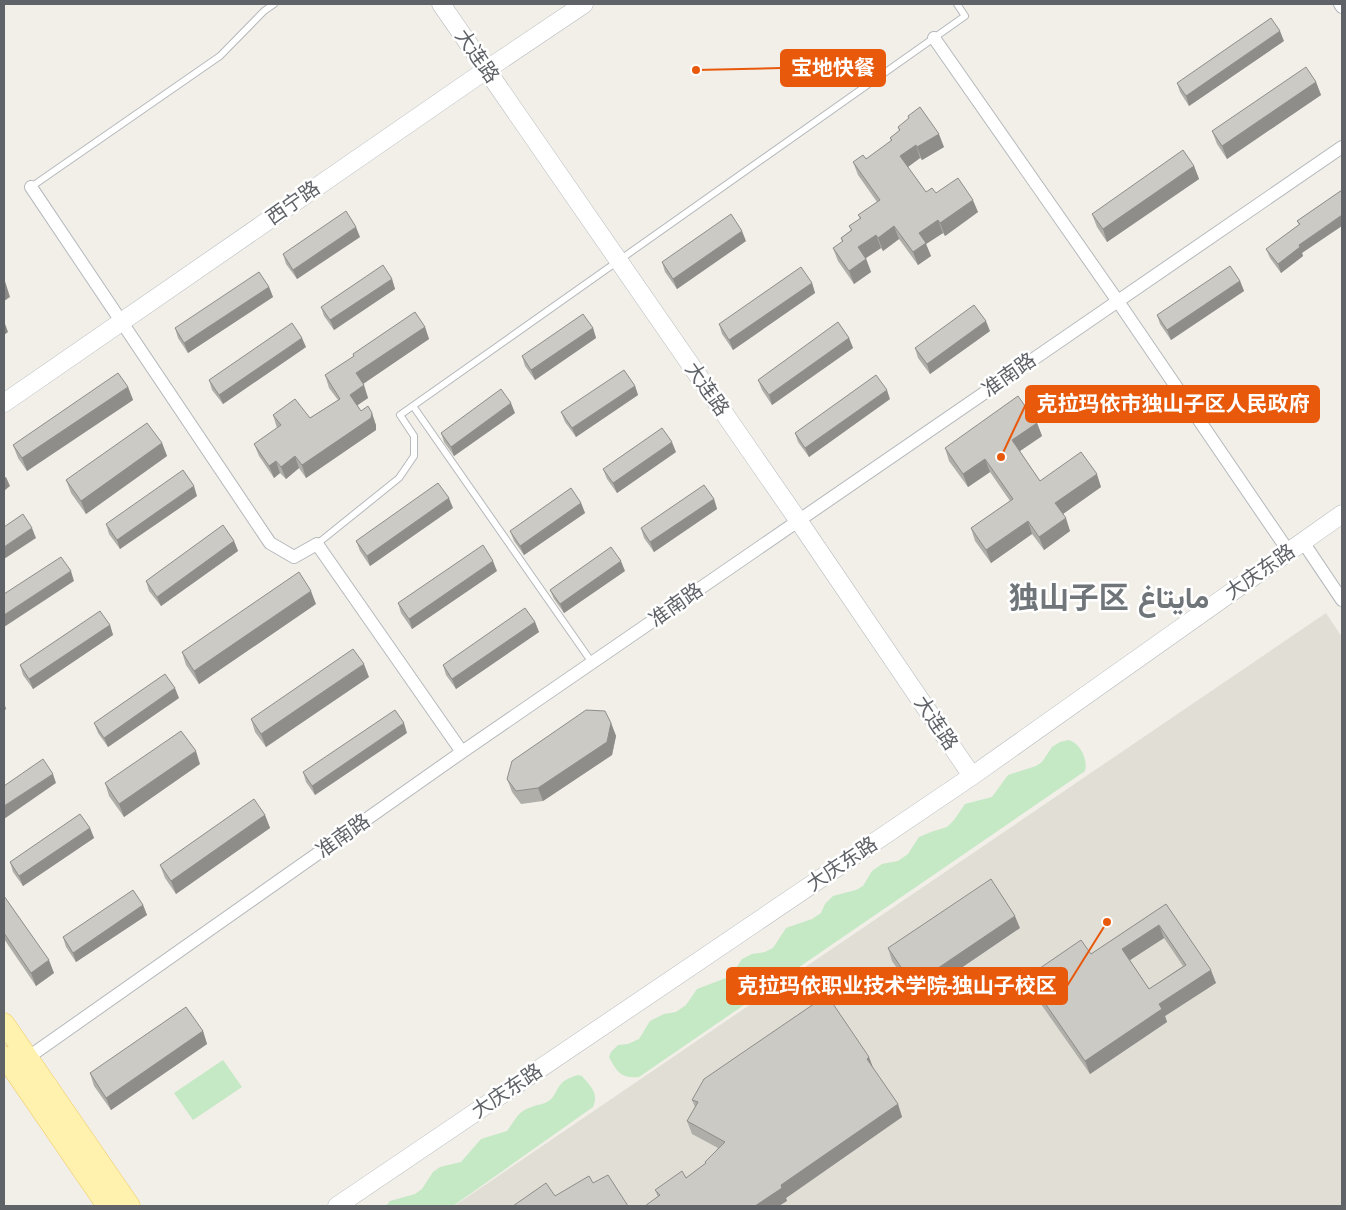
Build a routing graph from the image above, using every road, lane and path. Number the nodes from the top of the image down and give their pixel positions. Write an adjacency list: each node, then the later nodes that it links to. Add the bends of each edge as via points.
1 (274, 4): 10 (lane, via 220,56)
2 (440, 4): 8 (street, 大连路)
3 (584, 4): 8 (street, 西宁路)
4 (957, 4): 7 (lane, via 966,16)
5 (1340, 4): 6 (street)
6 (1342, 7)
7 (934, 38): 11 (lane); 12 (street)
8 (486, 70): 11 (street, 大连路); 13 (street, 西宁路)
9 (1342, 147): 12 (street, 准南路)
10 (31, 187): 13 (street)
11 (618, 260): 15 (lane); 17 (street, 大连路)
12 (1117, 300): 17 (street, 准南路); 19 (street)
13 (121, 322): 14 (street, 西宁路); 18 (street, via 270,543 294,556)
14 (4, 403)
15 (412, 406): 18 (lane, via 400,415 414,436 414,456 399,478); 21 (lane)
16 (1342, 514): 19 (street, 大庆东路)
17 (798, 520): 21 (street, 准南路); 23 (street, 大连路)
18 (317, 544): 22 (street)
19 (1296, 547): 20 (street); 23 (street, 大庆东路)
20 (1342, 600)
21 (592, 664): 22 (street, 准南路)
22 (462, 752): 25 (street, 准南路)
23 (972, 776): 28 (street, 大庆东路)
24 (4, 1023): 25 (main road)
25 (15, 1061): 26 (main road); 27 (main road)
26 (107, 1206)
27 (130, 1206)
28 (337, 1206)

